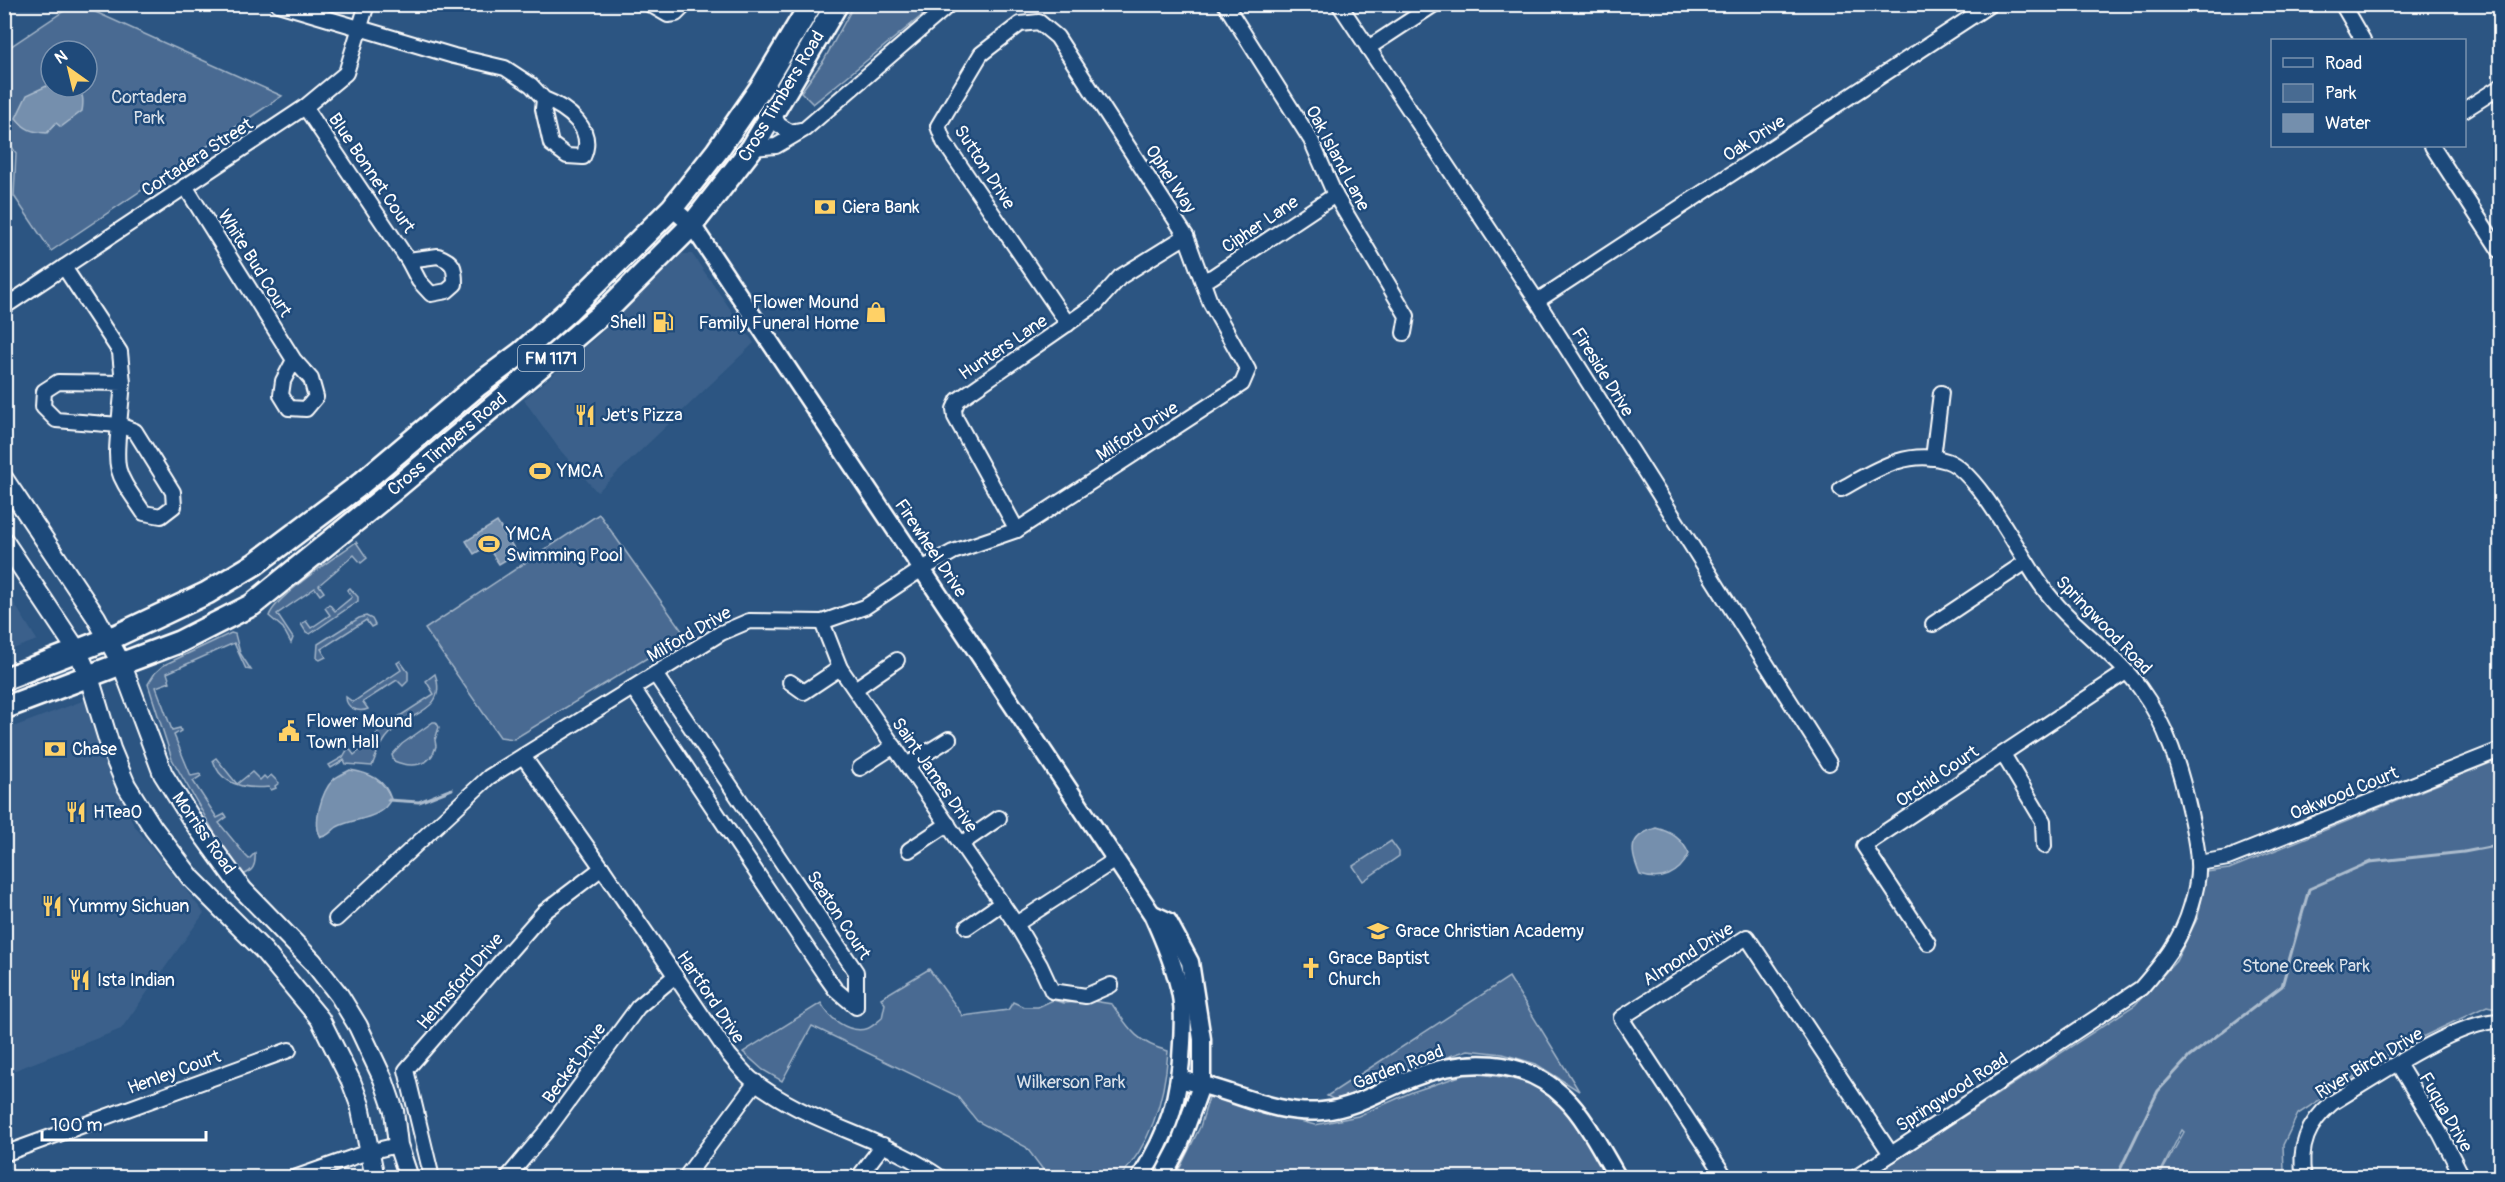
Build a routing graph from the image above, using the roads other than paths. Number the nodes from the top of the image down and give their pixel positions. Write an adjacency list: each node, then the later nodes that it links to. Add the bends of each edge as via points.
1 (278, 4): 14 (street)
2 (367, 4): 14 (street, Cortadera Street)
3 (649, 4): 4 (street, via 668,15 676,14)
4 (686, 4)
5 (811, 4): 27 (main road, Cross Timbers Road / FM 1171, via 756,95)
6 (837, 4): 21 (main road, Cross Timbers Road / FM 1171)
7 (950, 4): 22 (street)
8 (1225, 4): 26 (street, Oak Island Lane, via 1311,140)
9 (1339, 4): 16 (street, Fireside Drive)
10 (1435, 4): 16 (street)
11 (1991, 4): 34 (street, Oak Drive)
12 (2342, 4): 15 (street)
13 (1039, 22): 29 (street, Ophel Way, via 1057,37); 37 (street, Sutton Drive, via 1020,24 981,54 938,126 944,142)
14 (360, 27): 18 (street, via 505,68); 19 (street, Cortadera Street, via 345,73)
15 (2362, 39)
16 (1368, 48): 34 (street, Fireside Drive)
17 (2500, 87): 20 (street)
18 (544, 99)
19 (305, 107): 25 (street, Cortadera Street); 31 (street, Blue Bonnet Court)
20 (2466, 109)
21 (772, 112): 22 (street, via 779,125 789,132); 24 (main road, Cross Timbers Road / FM 1171)
22 (805, 129): 24 (street, via 776,146)
23 (2433, 147): 30 (street)
24 (752, 148): 28 (main road, Cross Timbers Road / FM 1171)
25 (185, 186): 32 (street, Cortadera Street); 39 (street, White Bud Court)
26 (1335, 195): 33 (street, Cipher Lane); 38 (street, Oak Island Lane, via 1407,316)
27 (672, 208): 28 (street, Firewheel Drive); 36 (main road, Cross Timbers Road / FM 1171)
28 (692, 225): 40 (main road, Cross Timbers Road / FM 1171, via 611,306); 53 (street, Firewheel Drive)
29 (1186, 236): 33 (street, Ophel Way); 37 (street, Hunters Lane, via 1120,277 1096,304)
30 (2500, 251)
31 (408, 260)
32 (64, 267): 35 (street, Cortadera Street); 42 (street, via 120,352)
33 (1203, 280): 41 (street, Ophel Way, via 1210,302)
34 (1537, 301): 74 (street, Fireside Drive)
35 (4, 307)
36 (568, 311): 40 (main road, via 533,357 533,362); 46 (main road, Cross Timbers Road / FM 1171)
37 (1068, 324): 50 (street, Hunters Lane, via 958,400 954,409)
38 (1404, 333)
39 (294, 360)
40 (540, 366): 48 (main road, Cross Timbers Road / FM 1171)
41 (1248, 370): 50 (street, Milford Drive, via 1242,384)
42 (123, 383): 44 (street); 44 (street, via 58,382 42,395 43,407 56,420)
43 (1941, 393): 45 (street)
44 (119, 424): 44 (street, via 119,476 144,513 161,516 174,506 173,492 135,431)
45 (1933, 458): 49 (street, Springwood Road, via 1890,462); 52 (street, Springwood Road, via 1960,468 1977,486)
46 (384, 463): 48 (main road); 56 (main road, Cross Timbers Road / FM 1171, via 255,564 207,594)
47 (4, 479): 56 (main road, Morriss Road, via 96,617)
48 (402, 483): 59 (main road, Cross Timbers Road / FM 1171, via 252,605 179,642)
49 (1841, 489)
50 (1017, 530): 53 (street, Milford Drive, via 953,552)
51 (4, 541): 57 (main road, Morriss Road)
52 (2026, 562): 55 (street); 61 (street, Springwood Road, via 2052,600)
53 (922, 569): 54 (street, Milford Drive, via 865,607); 84 (street, Firewheel Drive)
54 (822, 622): 60 (street, Saint James Drive); 62 (street, Milford Drive, via 749,621 721,633)
55 (1932, 624)
56 (107, 640): 57 (main road, Cross Timbers Road / FM 1171); 59 (main road, Morriss Road)
57 (78, 652): 63 (main road, Morriss Road); 64 (main road, Cross Timbers Road / FM 1171)
58 (897, 660): 67 (street)
59 (122, 665): 63 (main road, Cross Timbers Road / FM 1171); 101 (main road, Morriss Road, via 164,774 192,820 243,890 313,962 358,1026 394,1111)
60 (840, 668): 65 (street, via 804,692); 67 (street, Saint James Drive)
61 (2126, 672): 72 (street, Orchid Court); 85 (street, Springwood Road, via 2170,741 2181,774)
62 (655, 674): 66 (street, Milford Drive); 79 (street, Seaton Court)
63 (88, 677): 68 (main road, Cross Timbers Road / FM 1171); 103 (main road, Morriss Road, via 126,785 153,828 191,878 263,950 320,1019 360,1105)
64 (4, 679)
65 (790, 681)
66 (633, 688): 73 (street, Milford Drive); 82 (street, Seaton Court)
67 (855, 689): 70 (street, Saint James Drive)
68 (4, 708)
69 (949, 739): 75 (street)
70 (894, 746): 75 (street, Saint James Drive); 76 (street)
71 (2500, 750): 85 (street, Oakwood Court, via 2228,858)
72 (2002, 754): 81 (street, via 2043,821); 92 (street, Orchid Court, via 1864,846)
73 (523, 756): 86 (street, Hartford Drive); 89 (street, Milford Drive, via 489,777)
74 (1829, 763)
75 (907, 765): 78 (street, Saint James Drive)
76 (860, 768)
77 (999, 818): 80 (street)
78 (948, 824): 80 (street, Saint James Drive); 83 (street)
79 (763, 832): 82 (street); 82 (street, Seaton Court, via 856,972 856,1008 835,989)
80 (961, 844): 87 (street, Saint James Drive)
81 (2044, 846)
82 (740, 847)
83 (909, 850)
84 (1115, 860): 88 (street, Firewheel Drive); 90 (street)
85 (2199, 864): 105 (street, Springwood Road, via 2191,908 2177,940 2141,987)
86 (602, 868): 93 (street, Hartford Drive); 109 (street, Helmsford Drive, via 544,912 406,1070)
87 (1002, 903): 90 (street, Saint James Drive); 91 (street)
88 (1152, 914): 98 (street, Firewheel Drive, via 1180,990 1184,1015); 100 (street, Firewheel Drive, via 1168,921 1190,962 1202,1039)
89 (336, 919)
90 (1016, 924): 94 (street, Saint James Drive, via 1052,991 1086,996)
91 (967, 927)
92 (1928, 943)
93 (675, 976): 99 (street, Hartford Drive, via 729,1055); 110 (street, Becket Drive, via 638,1007)
94 (1111, 985)
95 (2500, 1022): 97 (street, River Birch Drive, via 2466,1028)
96 (289, 1050): 104 (street, Henley Court)
97 (2398, 1064): 119 (street, River Birch Drive, via 2319,1114 2302,1149); 120 (street, Fuqua Drive)
98 (1181, 1080): 100 (street, Garden Road); 114 (street, Firewheel Drive, via 1164,1133)
99 (756, 1082): 102 (street, Hartford Drive, via 796,1106); 111 (street)
100 (1202, 1083): 115 (street, Firewheel Drive, via 1179,1146); 116 (street, Garden Road, via 1291,1111 1322,1112 1351,1106 1411,1078 1454,1065 1508,1066 1540,1079 1566,1098)
101 (398, 1145): 103 (street); 108 (main road, Morriss Road)
102 (883, 1145): 112 (street); 113 (street, Hartford Drive)
103 (368, 1152): 106 (street); 107 (main road, Morriss Road)
104 (4, 1154)
105 (1892, 1154): 117 (street, Almond Drive, via 1747,937 1621,1018); 118 (street, Springwood Road)
106 (294, 1178)
107 (375, 1178)
108 (409, 1178)
109 (432, 1178)
110 (507, 1178)
111 (684, 1178)
112 (858, 1178)
113 (941, 1178)
114 (1140, 1178)
115 (1162, 1178)
116 (1618, 1178)
117 (1726, 1178)
118 (1855, 1178)
119 (2304, 1178)
120 (2463, 1178)

